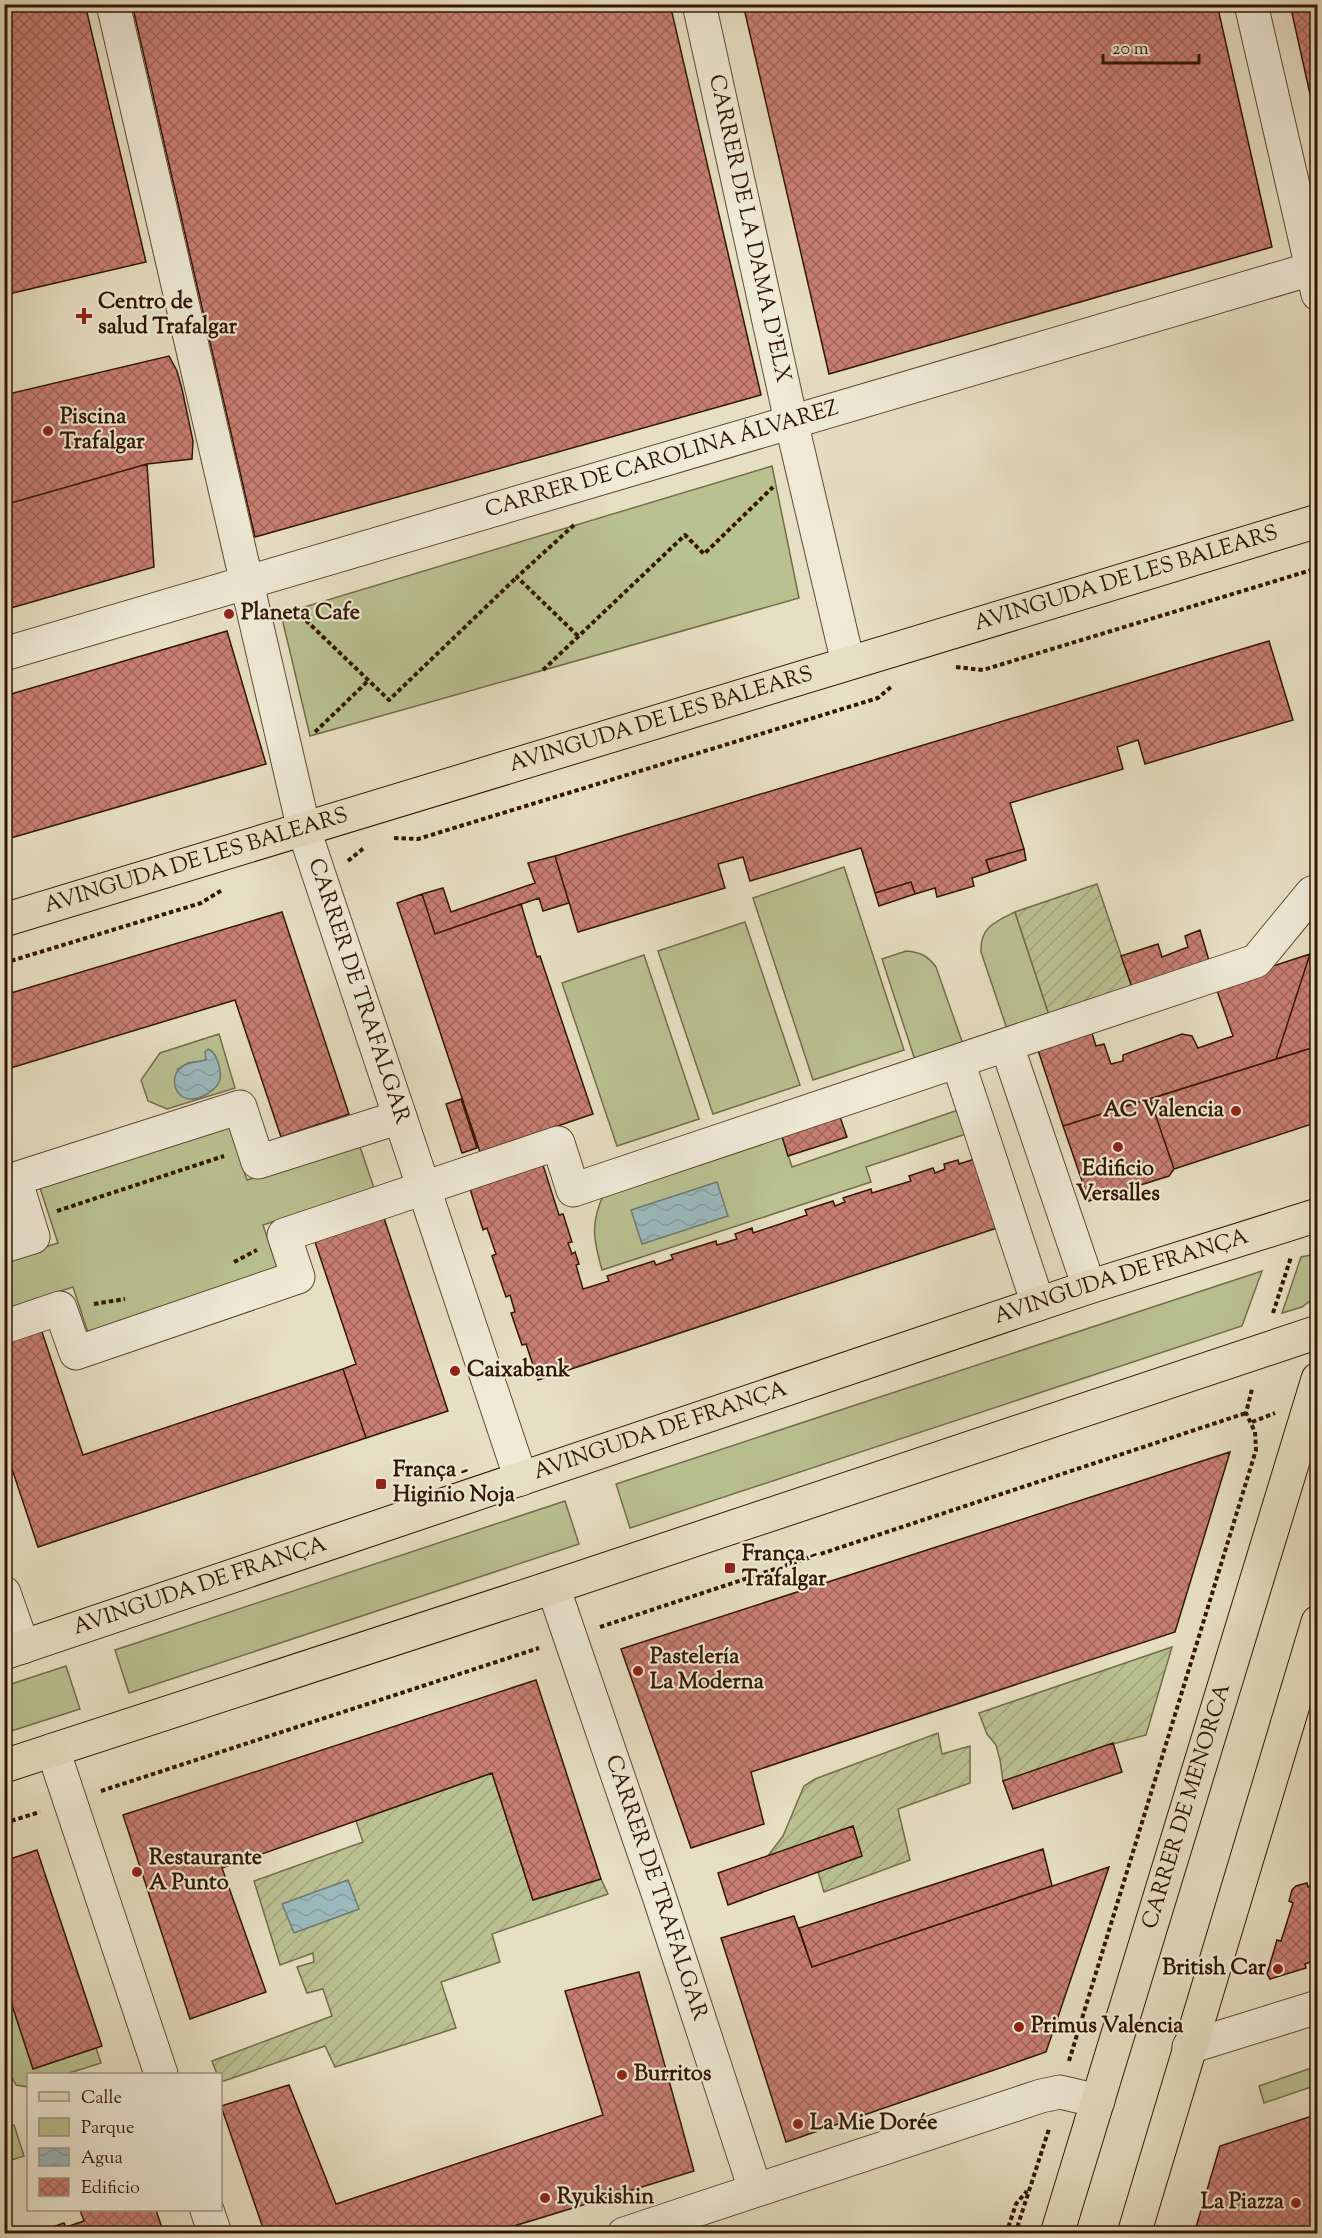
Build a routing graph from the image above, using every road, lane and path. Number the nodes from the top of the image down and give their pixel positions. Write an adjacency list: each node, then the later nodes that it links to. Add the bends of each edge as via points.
1 (113, 4): 11 (street, CARRER DE TRAFALGAR)
2 (699, 4): 5 (street, CARRER DE LA DAMA D'ELX)
3 (1251, 4): 4 (street)
4 (1316, 277): 5 (street, CARRER DE CAROLINA ÁLVAREZ)
5 (791, 421): 11 (street, CARRER DE CAROLINA ÁLVAREZ); 15 (street, CARRER DE LA DAMA D'ELX)
6 (776, 485): 13 (path, via 704,554 685,535)
7 (1317, 521): 15 (main road, AVINGUDA DE LES BALEARS)
8 (574, 525): 10 (path)
9 (1317, 568): 16 (path, via 983,670)
10 (518, 577): 13 (path); 18 (path, via 389,700)
11 (246, 581): 14 (street, CARRER DE CAROLINA ÁLVAREZ); 21 (street, CARRER DE TRAFALGAR)
12 (295, 610): 18 (path)
13 (579, 636): 17 (path)
14 (4, 654)
15 (848, 663): 21 (main road, AVINGUDA DE LES BALEARS)
16 (949, 666)
17 (543, 670)
18 (369, 680): 20 (path)
19 (899, 681): 22 (path, via 878,698 429,836)
20 (310, 736)
21 (303, 830): 24 (street, CARRER DE TRAFALGAR); 27 (main road, AVINGUDA DE LES BALEARS)
22 (389, 837)
23 (368, 844): 24 (path, via 338,870)
24 (319, 877): 31 (street, CARRER DE TRAFALGAR)
25 (231, 885): 28 (path, via 201,903)
26 (1317, 891): 29 (street, via 1256,962)
27 (4, 920)
28 (4, 963)
29 (1007, 1046): 30 (street); 40 (street)
30 (958, 1062): 33 (street, via 573,1190 558,1143); 42 (street)
31 (399, 1117): 32 (street, via 258,1162); 33 (street, CARRER DE TRAFALGAR)
32 (253, 1147): 35 (path); 35 (street, via 240,1107 15,1179)
33 (423, 1187): 36 (street); 52 (street, CARRER DE TRAFALGAR)
34 (1317, 1215): 40 (main road, AVINGUDA DE FRANÇA)
35 (28, 1220): 37 (street, via 33,1237)
36 (284, 1235): 39 (path); 43 (street, via 298,1277 76,1353)
37 (4, 1246)
38 (1291, 1257): 44 (path)
39 (225, 1266)
40 (1089, 1287): 42 (main road, AVINGUDA DE FRANÇA)
41 (132, 1297): 43 (path)
42 (1038, 1304): 52 (main road, AVINGUDA DE FRANÇA)
43 (60, 1308): 45 (street)
44 (1271, 1317)
45 (4, 1327)
46 (1317, 1332): 53 (main road)
47 (1317, 1379): 68 (main road, CARRER DE MENORCA)
48 (1249, 1399): 49 (path)
49 (1246, 1413): 51 (path); 56 (path)
50 (1269, 1415): 51 (path)
51 (1252, 1422): 66 (path, via 1256,1450)
52 (520, 1479): 58 (main road, AVINGUDA DE FRANÇA)
53 (553, 1587): 59 (main road); 71 (street, CARRER DE TRAFALGAR)
54 (4, 1593): 58 (street)
55 (1317, 1622): 65 (main road)
56 (590, 1631)
57 (545, 1646): 61 (path)
58 (14, 1650)
59 (53, 1750): 60 (main road); 67 (street)
60 (4, 1766)
61 (93, 1794)
62 (46, 1809): 63 (path)
63 (4, 1823)
64 (1317, 2007): 65 (street)
65 (1189, 2047): 78 (main road)
66 (1068, 2066)
67 (161, 2073)
68 (1098, 2101): 71 (street, via 1060,2092 1041,2096); 77 (main road, CARRER DE MENORCA)
69 (1046, 2138): 70 (path)
70 (1029, 2188): 75 (path, via 1016,2204); 76 (path)
71 (755, 2189): 74 (street)
72 (207, 2211): 73 (street)
73 (215, 2234)
74 (624, 2234)
75 (1006, 2234)
76 (1015, 2234)
77 (1057, 2234)
78 (1134, 2234)

